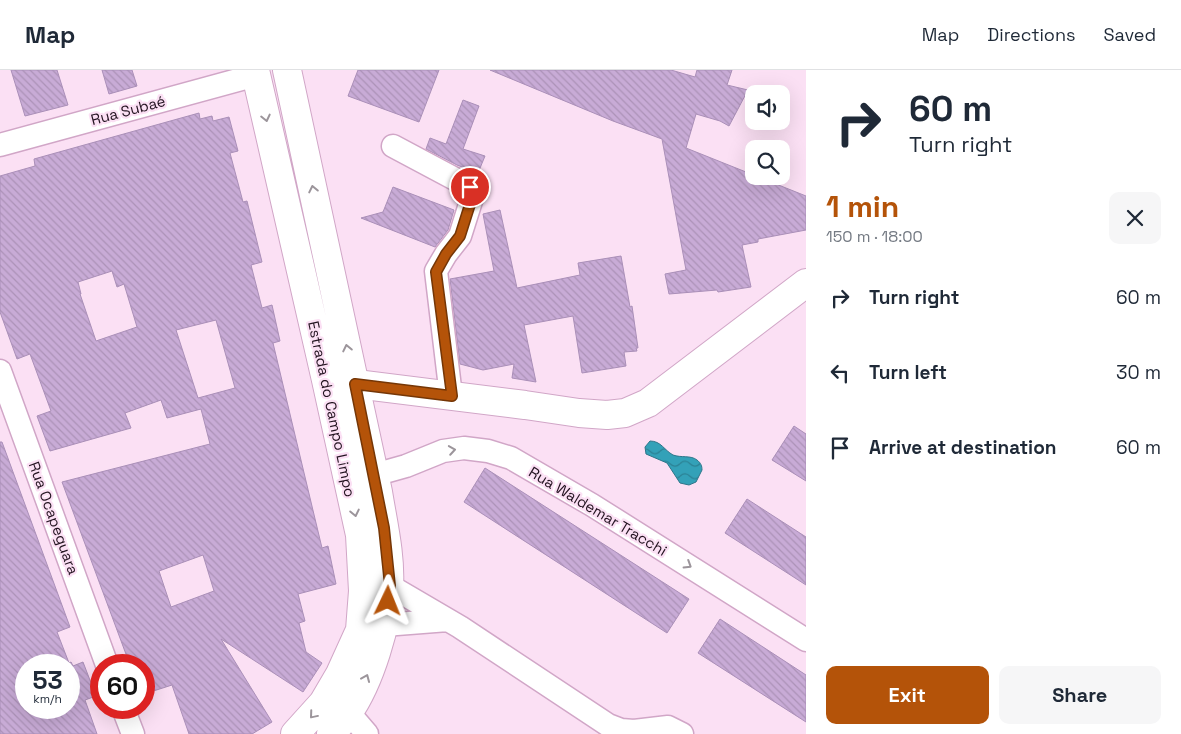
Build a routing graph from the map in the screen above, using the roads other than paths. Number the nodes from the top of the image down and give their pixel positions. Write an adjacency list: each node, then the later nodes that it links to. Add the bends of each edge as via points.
1 (287, 70): 8 (main road, Estrada do Campo Limpo, one-way to 1)
2 (256, 72): 3 (street, Rua Subaé); 7 (main road, Estrada do Campo Limpo, one-way to 7)
3 (0, 145)
4 (393, 146): 9 (street, via 470,187 472,198 460,236 436,272)
5 (806, 283): 9 (main road, via 648,403 625,413 579,413)
6 (0, 371): 15 (street, Rua Ocapeguara)
7 (326, 380): 8 (main road); 19 (main road, Estrada do Campo Limpo, one-way to 19, via 360,535 362,610 360,630 340,674 323,703)
8 (355, 384): 9 (main road); 10 (main road, Estrada do Campo Limpo)
9 (452, 396)
10 (374, 475): 11 (main road, Estrada do Campo Limpo); 14 (street, Rua Waldemar Tracchi, one-way to 14, via 443,451 464,448 511,458 592,505)
11 (390, 586): 12 (street); 13 (main road, Estrada do Campo Limpo)
12 (448, 620): 13 (street); 22 (street, via 608,725 634,731 668,727)
13 (384, 625): 16 (main road, Estrada do Campo Limpo, one-way to 13, via 366,680)
14 (806, 640)
15 (103, 654)
16 (349, 713): 20 (main road, Estrada do Campo Limpo); 21 (street)
17 (127, 719): 18 (street)
18 (133, 734)
19 (295, 734)
20 (332, 734)
21 (367, 734)
22 (682, 734)

